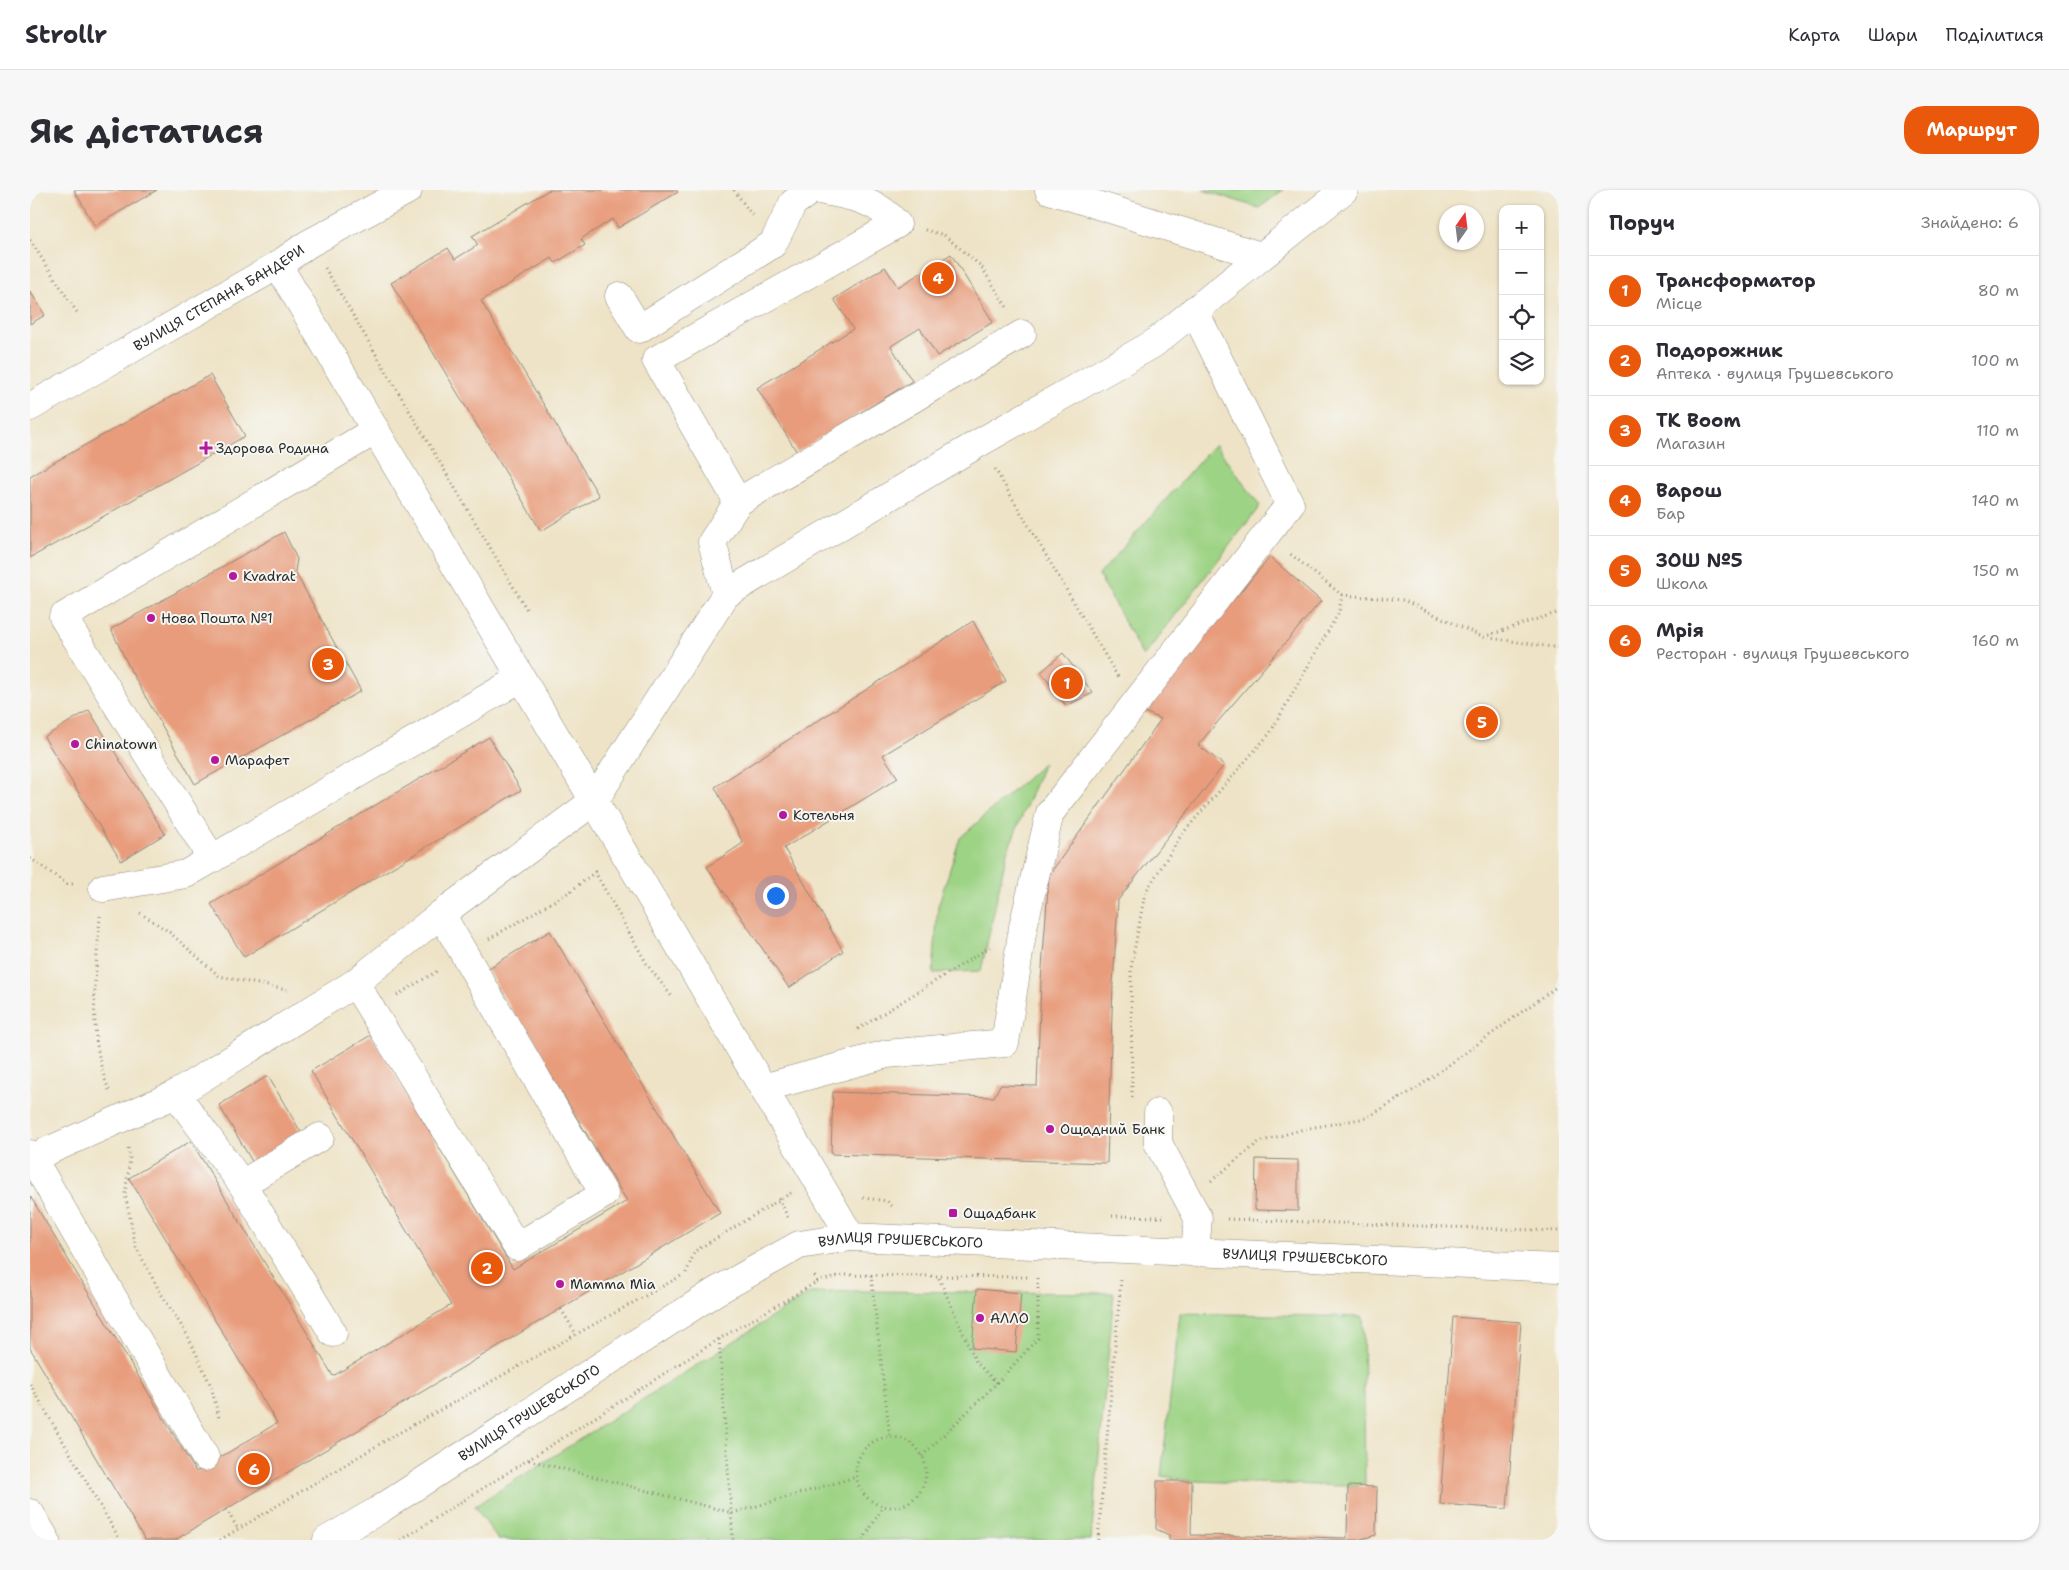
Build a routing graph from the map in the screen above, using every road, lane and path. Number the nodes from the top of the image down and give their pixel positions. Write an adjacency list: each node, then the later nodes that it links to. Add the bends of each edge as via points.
1 (408, 190): 8 (street, ВУЛИЦЯ СТЕПАНА БАНДЕРИ)
2 (812, 190): 15 (street, via 792,203 773,244)
3 (820, 190): 6 (street, via 867,200 886,211)
4 (1048, 190): 9 (street)
5 (1344, 190): 9 (street)
6 (898, 224): 14 (path, via 944,235 981,266); 16 (street)
7 (30, 240): 13 (path)
8 (308, 244): 10 (street, ВУЛИЦЯ СТЕПАНА БАНДЕРИ); 24 (path, via 336,284)
9 (1261, 256): 12 (street)
10 (278, 265): 17 (street, ВУЛИЦЯ СТЕПАНА БАНДЕРИ); 18 (street)
11 (619, 296): 15 (street)
12 (1194, 310): 19 (street, via 1152,344); 21 (street, via 1290,504)
13 (78, 314)
14 (1016, 324): 20 (street)
15 (638, 329): 16 (street)
16 (656, 360): 20 (street)
17 (30, 407)
18 (376, 430): 28 (street); 32 (street, via 63,617)
19 (979, 443): 22 (street); 29 (path)
20 (738, 502): 22 (street, via 712,542)
21 (1266, 535): 23 (path); 29 (street)
22 (726, 594): 30 (street)
23 (1342, 595): 26 (path, via 1403,600); 45 (path, via 1339,612 1270,734 1182,834 1145,892 1131,968)
24 (527, 610)
25 (1559, 612): 26 (path)
26 (1483, 637): 27 (path)
27 (1559, 648)
28 (521, 678): 30 (street); 32 (street)
29 (1133, 703): 35 (street, via 1050,813)
30 (594, 801): 34 (street); 43 (street)
31 (30, 858): 33 (path, via 68,884)
32 (212, 859): 33 (street, via 186,874)
33 (103, 888): 40 (path, via 168,931 219,976); 47 (path, via 94,1021 104,1078)
34 (441, 914): 36 (street); 37 (street)
35 (1023, 927): 42 (path); 43 (street, via 1005,1043 887,1054)
36 (465, 954): 37 (street, via 604,1194 517,1247); 39 (path); 41 (path, via 571,891 595,872 648,966)
37 (355, 983): 40 (street)
38 (1559, 985): 53 (path, via 1416,1088 1366,1118 1304,1129 1259,1142)
39 (396, 995)
40 (328, 1000): 44 (street)
41 (678, 1005)
42 (855, 1031)
43 (763, 1088): 51 (street)
44 (176, 1094): 47 (street); 50 (street)
45 (1132, 1103)
46 (1158, 1113): 53 (street, via 1158,1143)
47 (121, 1118): 49 (street); 73 (path, via 130,1159 125,1194 136,1247 188,1336 211,1386 220,1423)
48 (320, 1137): 50 (street)
49 (31, 1156): 73 (street)
50 (242, 1184): 66 (street)
51 (826, 1193): 52 (path, via 797,1190); 54 (path, via 887,1202 895,1209); 57 (street)
52 (779, 1198): 58 (path); 67 (path, via 695,1251 688,1272)
53 (1193, 1209): 55 (path); 56 (path); 59 (street)
54 (903, 1210)
55 (1106, 1216)
56 (1559, 1231)
57 (851, 1237): 58 (street, ВУЛИЦЯ ГРУШЕВСЬКОГО); 59 (street, ВУЛИЦЯ ГРУШЕВСЬКОГО)
58 (799, 1245): 68 (path, via 817,1282); 84 (street, ВУЛИЦЯ ГРУШЕВСЬКОГО, via 715,1292 379,1510)
59 (1195, 1252): 60 (street, ВУЛИЦЯ ГРУШЕВСЬКОГО)
60 (1559, 1268)
61 (871, 1275): 71 (path)
62 (938, 1276): 69 (path, via 976,1362)
63 (1038, 1277): 69 (path, via 1038,1338)
64 (1120, 1279): 88 (path)
65 (560, 1309): 67 (path)
66 (333, 1333)
67 (576, 1334): 80 (path, via 388,1439)
68 (719, 1339): 74 (path); 79 (path)
69 (997, 1383): 72 (path)
70 (30, 1384): 82 (path)
71 (890, 1437): 72 (path, via 909,1442); 75 (path, via 875,1440 864,1450 857,1462)
72 (922, 1456): 76 (path, via 926,1475 919,1494 903,1506)
73 (206, 1457)
74 (529, 1460): 79 (path); 85 (path)
75 (856, 1477): 76 (path, via 865,1496); 79 (path)
76 (883, 1506): 87 (path)
77 (226, 1509): 80 (path)
78 (30, 1513): 81 (street)
79 (733, 1513): 86 (path)
80 (238, 1529): 83 (path)
81 (46, 1540)
82 (120, 1540)
83 (220, 1540)
84 (327, 1540)
85 (400, 1540)
86 (733, 1540)
87 (863, 1540)
88 (1098, 1540)

